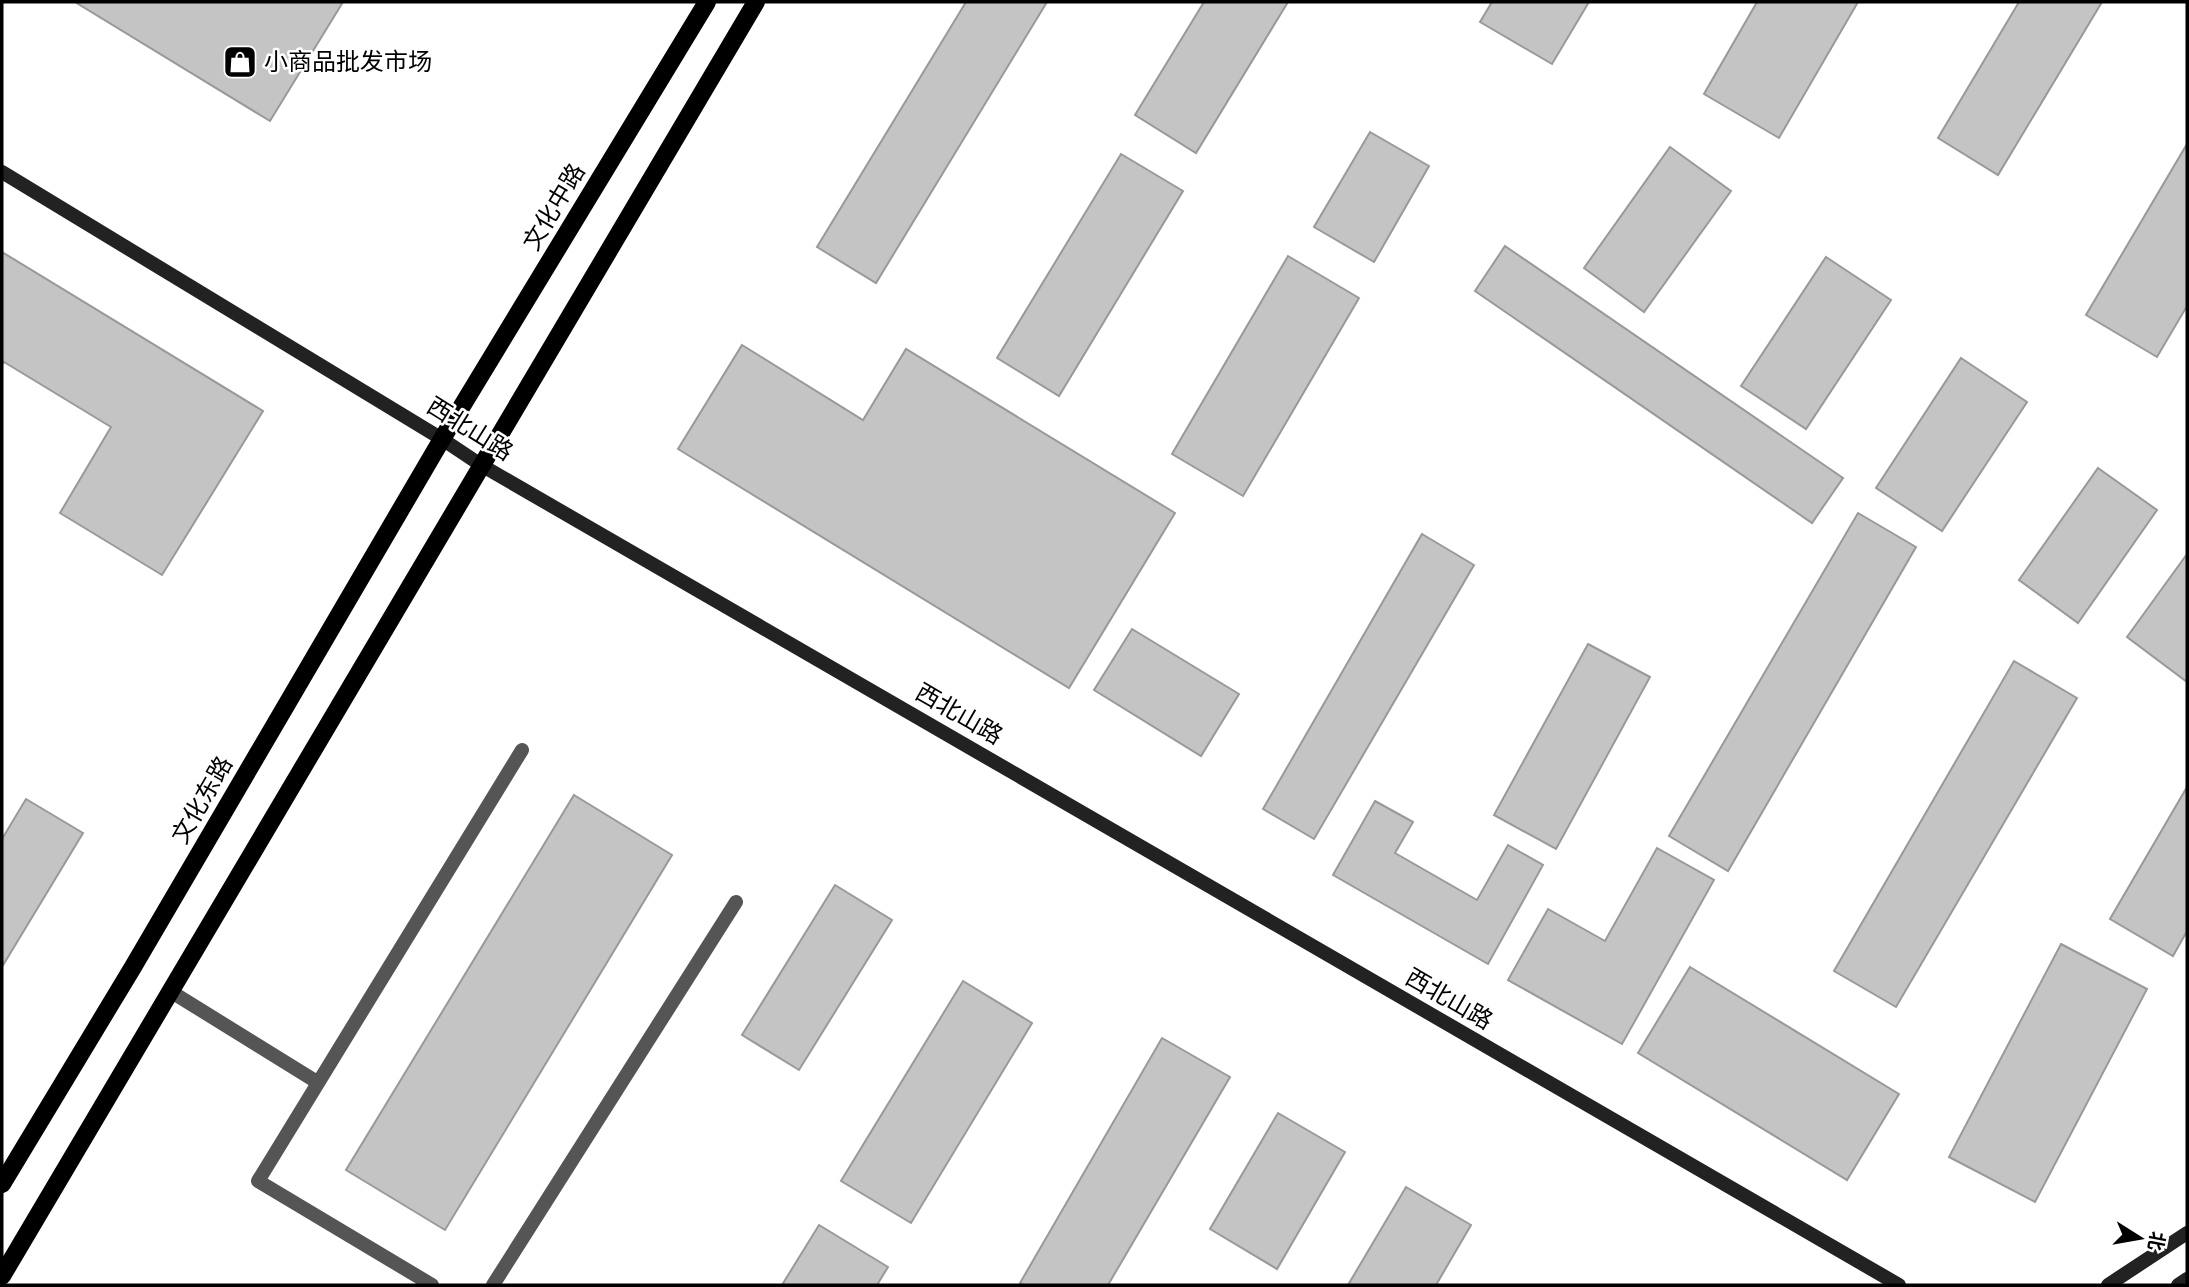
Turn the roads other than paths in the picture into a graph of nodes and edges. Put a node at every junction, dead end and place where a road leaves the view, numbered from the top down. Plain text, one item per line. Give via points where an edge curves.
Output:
1 (707, 2) edge
2 (756, 2) edge
3 (2, 172) edge
4 (442, 439) junction
5 (481, 464) junction
6 (522, 750) dead end
7 (736, 901) dead end
8 (170, 990) junction
9 (317, 1082) junction
10 (2, 1184) edge
11 (2187, 1233) edge
12 (2, 1276) edge
13 (2187, 1279) edge
14 (432, 1285) edge
15 (493, 1285) edge
16 (1899, 1285) edge
17 (2108, 1285) edge
18 (2178, 1285) edge

1 - 4 main road, 文化中路
2 - 5 main road
3 - 4 main road, 西北山路
4 - 5 main road, 西北山路
4 - 10 main road, 文化东路
5 - 8 main road
5 - 16 main road, 西北山路
6 - 9 lane
7 - 15 lane
8 - 9 lane
8 - 12 main road
9 - 14 lane via 258,1181
11 - 17 main road
13 - 18 main road

